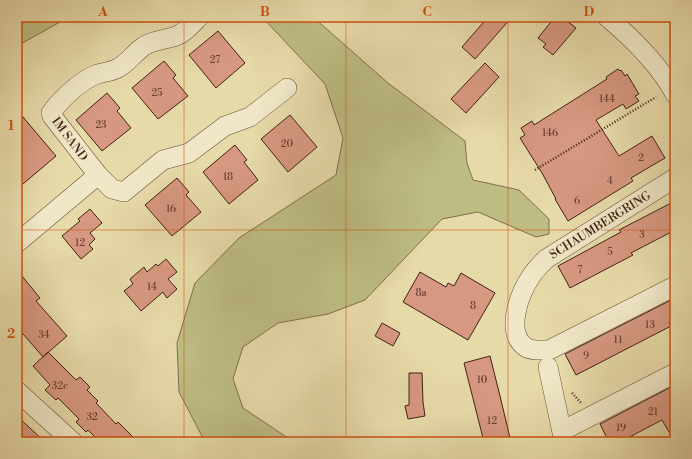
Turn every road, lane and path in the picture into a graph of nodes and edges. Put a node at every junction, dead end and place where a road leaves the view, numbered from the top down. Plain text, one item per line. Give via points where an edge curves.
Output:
1 (199, 17) edge
2 (607, 17) edge
3 (287, 88) dead end
4 (673, 91) edge
5 (536, 170) dead end
6 (98, 175) junction
7 (675, 178) edge
8 (17, 243) edge
9 (675, 286) edge
10 (548, 358) junction
11 (675, 373) edge
12 (17, 391) edge
13 (563, 436) edge
14 (72, 442) edge

1 - 6 street, IM SAND via 177,36 152,42 124,65 87,79 57,104 52,116
2 - 4 street via 648,57
3 - 6 street, IM SAND via 250,117 225,126 189,153 163,160 124,192 112,189
4 - 5 path
6 - 8 street
7 - 10 street, SCHAUMBERGRING via 558,250 532,275 516,310 515,328 520,341
9 - 10 street
10 - 13 street
11 - 13 street
12 - 14 street

